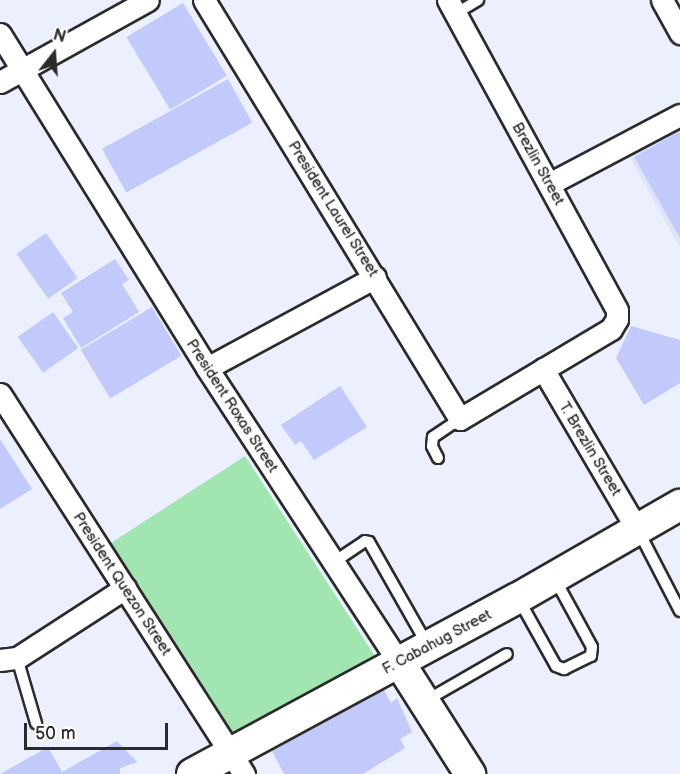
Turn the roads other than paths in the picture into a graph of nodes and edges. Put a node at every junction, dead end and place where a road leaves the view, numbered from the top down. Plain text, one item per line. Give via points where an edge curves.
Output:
1 (148, 0) edge
2 (204, 0) edge
3 (478, 0) edge
4 (662, 0) edge
5 (452, 7) edge
6 (678, 26) edge
7 (0, 34) edge
8 (22, 69) junction
9 (0, 82) edge
10 (680, 115) edge
11 (549, 184) junction
12 (375, 277) junction
13 (207, 368) junction
14 (543, 369) junction
15 (0, 394) edge
16 (460, 419) junction
17 (438, 458) dead end
18 (680, 505) edge
19 (637, 529) junction
20 (334, 562) junction
21 (554, 578) junction
22 (124, 588) junction
23 (518, 598) junction
24 (680, 610) edge
25 (429, 646) junction
26 (507, 654) dead end
27 (9, 659) edge
28 (399, 662) junction
29 (424, 702) junction
30 (36, 723) dead end
31 (238, 764) edge
32 (192, 774) edge
33 (470, 774) edge

1 - 8 street
2 - 12 street, President Laurel Street
3 - 5 lane
4 - 6 street
5 - 11 street, Brezlin Street
7 - 8 street, President Roxas Street
8 - 9 street
8 - 13 street, President Roxas Street
10 - 11 street
11 - 14 street, Brezlin Street via 617,310 617,319 611,329
12 - 13 street
12 - 16 street, President Laurel Street
13 - 20 street, President Roxas Street
14 - 16 street
14 - 19 street, T. Brezlin Street
15 - 22 street, President Quezon Street
16 - 17 lane via 434,437 432,446
18 - 19 main road, F. Cabahug Street
19 - 21 main road, F. Cabahug Street
19 - 24 lane
20 - 25 lane via 369,542
20 - 28 street, President Roxas Street
21 - 23 main road, F. Cabahug Street
21 - 23 lane via 592,647 591,656 564,669 556,666
22 - 27 street
22 - 31 street, President Quezon Street
23 - 25 main road, F. Cabahug Street
25 - 28 main road, F. Cabahug Street
26 - 29 lane
27 - 30 lane
28 - 29 main road, President Roxas Street
28 - 31 main road, F. Cabahug Street
29 - 33 main road, President Roxas Street
31 - 32 main road, F. Cabahug Street

